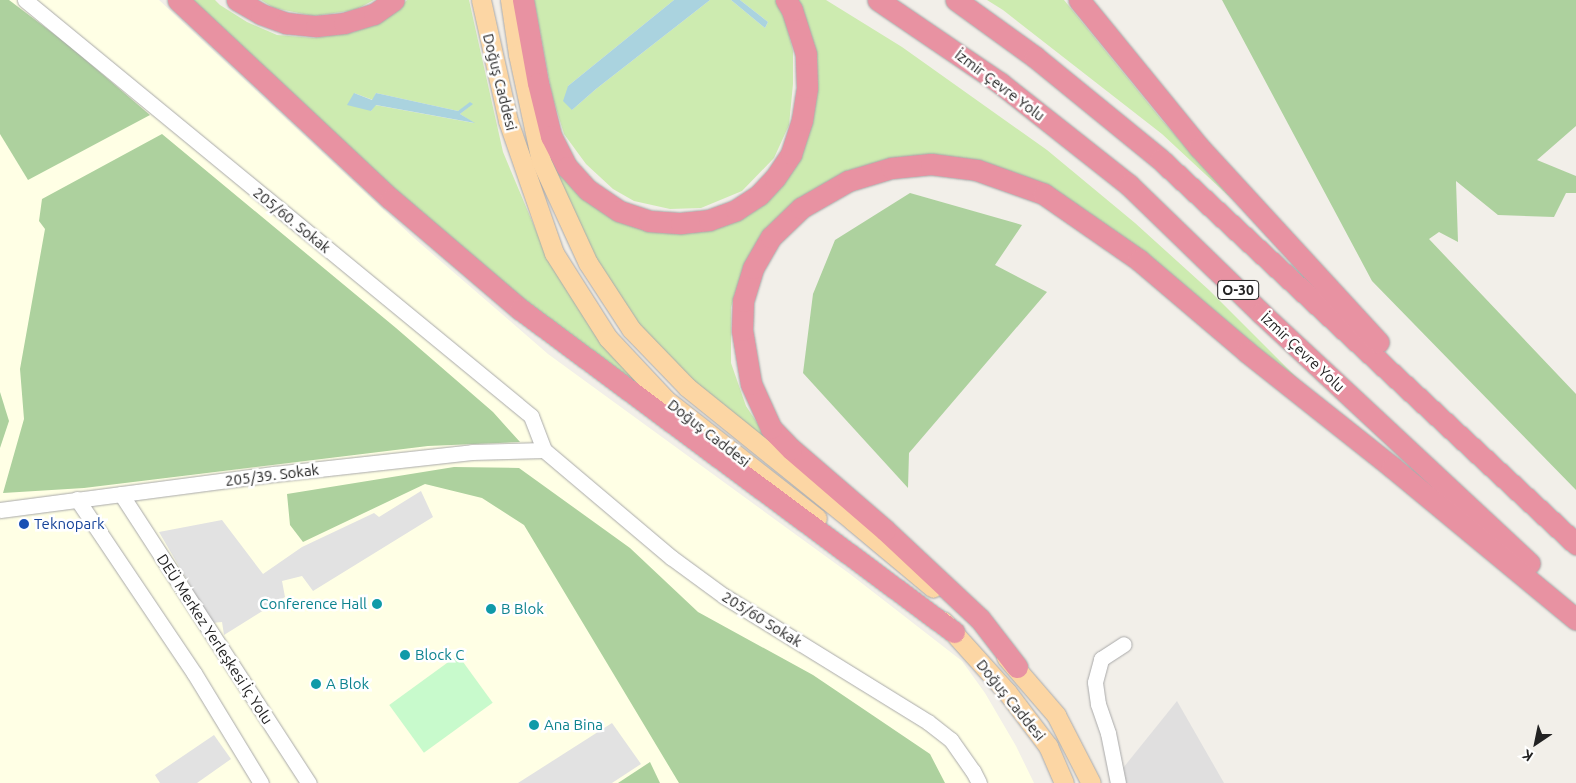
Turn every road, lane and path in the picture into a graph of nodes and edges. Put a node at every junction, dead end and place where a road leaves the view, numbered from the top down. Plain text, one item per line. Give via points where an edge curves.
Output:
1 (25, 0) edge
2 (178, 0) edge
3 (237, 0) edge
4 (394, 0) edge
5 (481, 0) edge
6 (510, 0) edge
7 (523, 0) edge
8 (786, 0) edge
9 (878, 0) edge
10 (956, 0) edge
11 (1079, 0) edge
12 (1470, 444) junction
13 (544, 450) junction
14 (121, 494) junction
15 (77, 500) junction
16 (0, 510) edge
17 (1576, 544) edge
18 (1576, 607) edge
19 (1576, 619) edge
20 (954, 632) junction
21 (1124, 644) dead end
22 (1017, 667) junction
23 (262, 783) edge
24 (309, 783) edge
25 (979, 783) edge
26 (1064, 783) edge
27 (1091, 783) edge
28 (1118, 783) edge

1 - 13 street, 205/60. Sokak via 531,416
2 - 20 highway via 391,199 520,309
3 - 4 highway via 286,23 316,26 344,23 374,14
5 - 20 main road, Doğuş Caddesi via 508,121 554,254 608,338 665,399 901,583
6 - 22 main road, Doğuş Caddesi via 541,161 588,263 632,328 687,387 924,580
7 - 8 highway via 551,136 566,167 588,190 619,211 649,221 681,223 709,220 736,210 759,195 791,154 802,120 807,87 806,54
9 - 18 highway, İzmir Çevre Yolu / O-30 via 1000,83 1129,185
10 - 12 highway, O-30 via 1035,56 1160,159
11 - 12 highway via 1199,147
12 - 17 highway, O-30
13 - 14 street, 205/39. Sokak via 472,452
13 - 25 street, 205/60 Sokak via 672,558 724,596 928,722 950,740
14 - 15 street, 205/39. Sokak
14 - 24 street, DEÜ Merkez Yerleşkesi İç Yolu
15 - 16 street, 205/39. Sokak
15 - 23 street via 194,673
19 - 22 highway via 1139,260 1044,194 977,170 931,164 890,168 848,182 800,208 771,237 753,268 743,301 742,330 751,384 771,428 980,619
20 - 26 main road, Doğuş Caddesi via 1007,692 1048,746
21 - 28 street via 1101,659 1095,682
22 - 27 main road, Doğuş Caddesi via 1056,715

